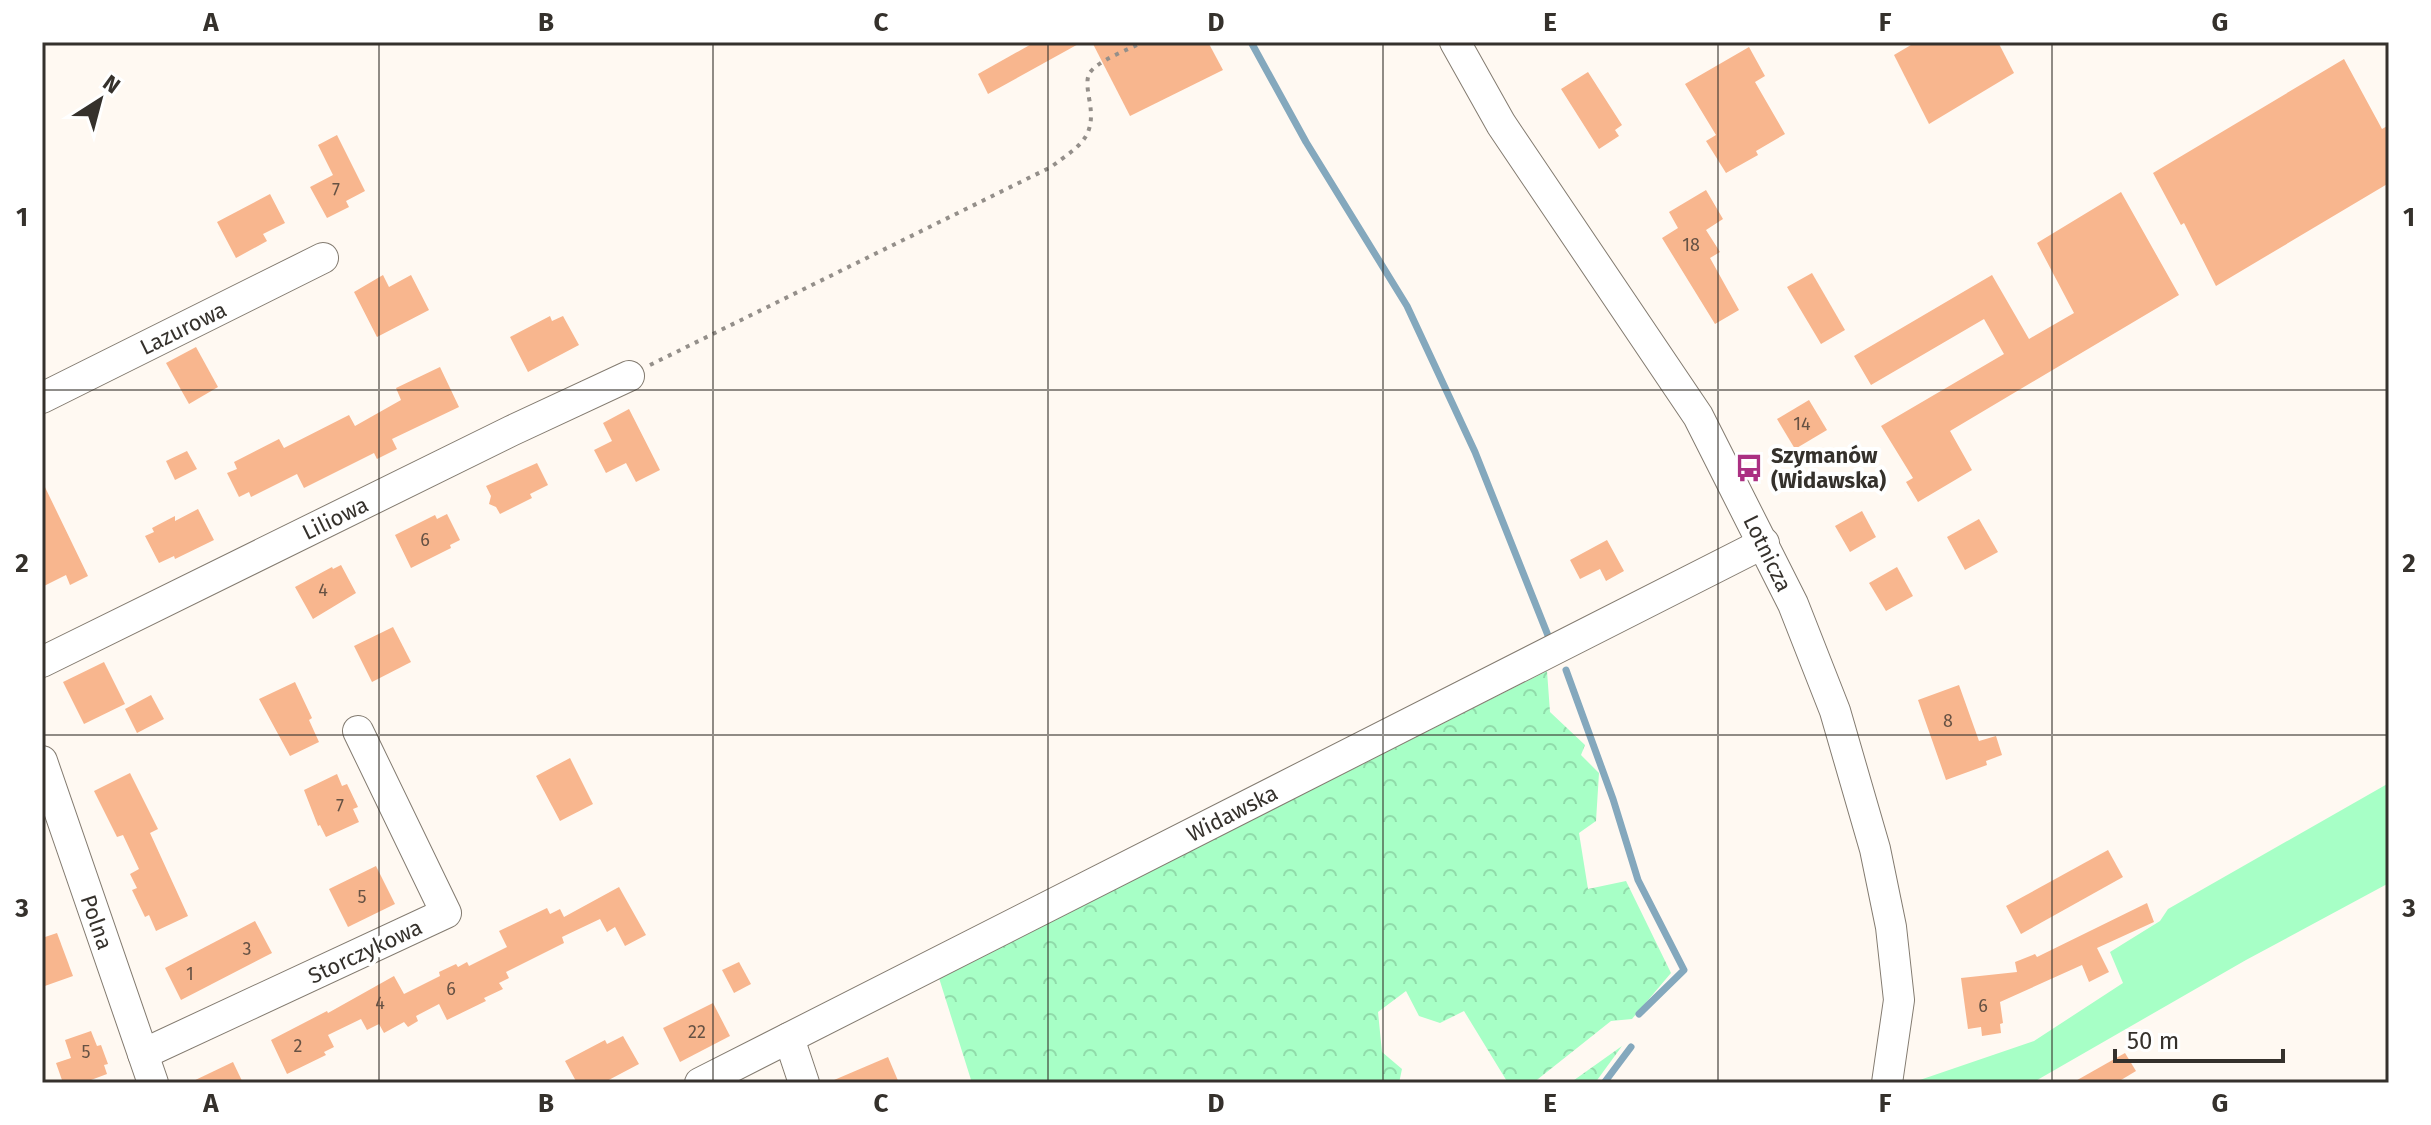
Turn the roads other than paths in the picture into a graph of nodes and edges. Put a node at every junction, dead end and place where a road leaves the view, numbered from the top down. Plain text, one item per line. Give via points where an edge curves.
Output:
1 (1455, 42) edge
2 (323, 258) dead end
3 (629, 376) road end
4 (42, 398) edge
5 (1764, 543) junction
6 (42, 662) edge
7 (358, 731) dead end
8 (42, 761) edge
9 (789, 1038) junction
10 (143, 1054) junction
11 (153, 1083) edge
12 (700, 1083) edge
13 (804, 1083) edge
14 (1887, 1083) edge

1 - 5 street, Lotnicza via 1501,124 1698,416
2 - 4 street, Lazurowa
3 - 6 street, Liliowa
5 - 9 street, Widawska
5 - 14 street, Lotnicza via 1835,711 1875,849 1899,1000
7 - 10 street, Storczykowa via 446,913
8 - 10 street, Polna
9 - 12 street, Widawska
9 - 13 street
10 - 11 street, Polna

